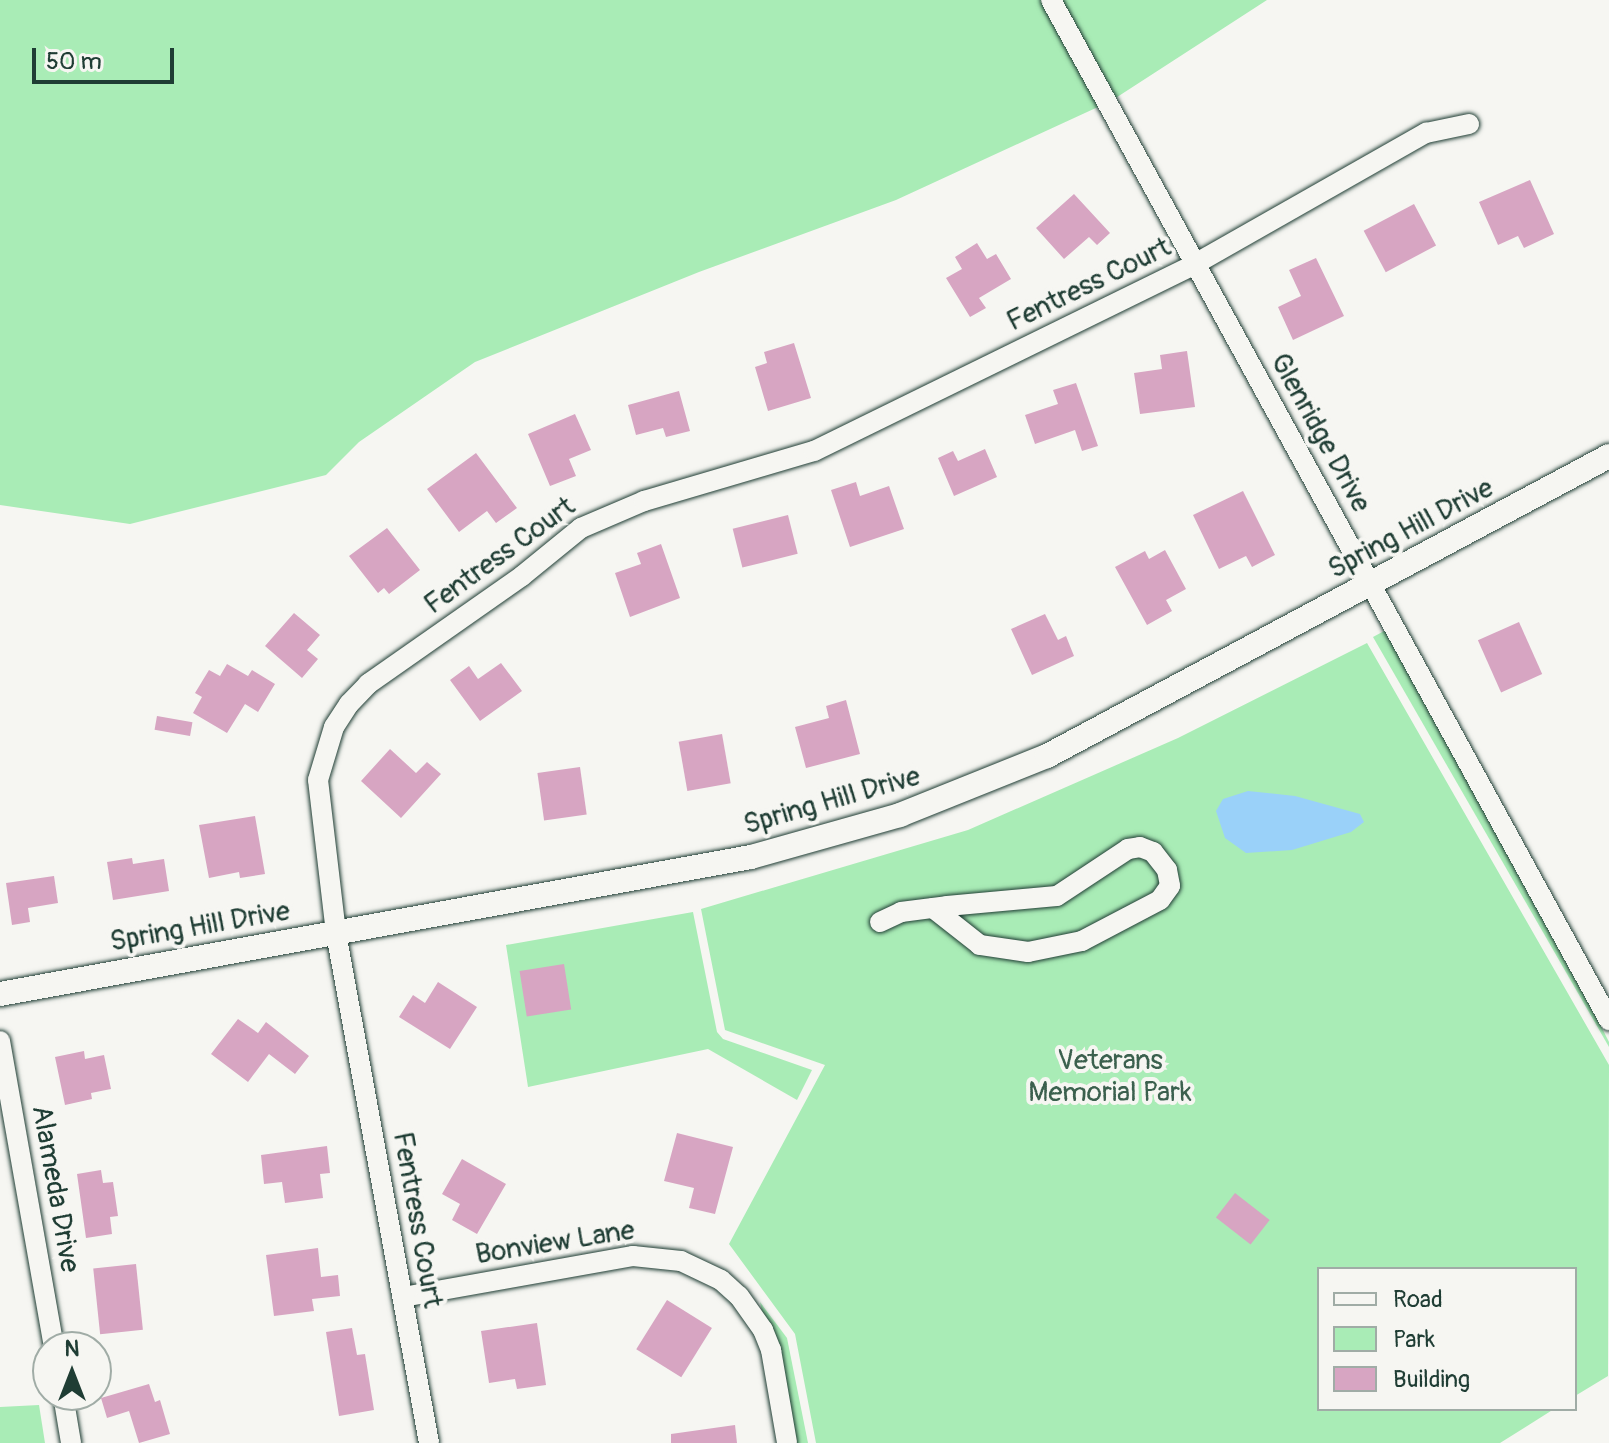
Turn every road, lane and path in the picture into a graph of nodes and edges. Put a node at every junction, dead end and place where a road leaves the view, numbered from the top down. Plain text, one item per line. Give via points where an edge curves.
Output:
1 (1051, 0) edge
2 (1469, 124) dead end
3 (1195, 264) junction
4 (1609, 456) edge
5 (1371, 586) junction
6 (933, 908) junction
7 (880, 922) dead end
8 (336, 933) junction
9 (0, 994) edge
10 (1609, 1020) edge
11 (0, 1041) edge
12 (403, 1297) junction
13 (51, 1331) edge
14 (66, 1411) edge
15 (71, 1443) edge
16 (429, 1443) edge
17 (787, 1443) edge

1 - 3 street, Glenridge Drive
2 - 3 street, Fentress Court via 1426,133
3 - 5 street, Glenridge Drive
3 - 8 street, Fentress Court via 814,451 611,513 550,550 522,576 368,684 334,727 318,780
4 - 5 main road, Spring Hill Drive
5 - 8 main road, Spring Hill Drive via 1047,756 900,815 751,857
5 - 10 street, Glenridge Drive
6 - 6 street via 1057,896 1128,849 1140,847 1153,852 1167,870 1170,886 1160,900 1082,941 1028,952 980,945
6 - 7 street via 901,912
8 - 9 main road, Spring Hill Drive
8 - 12 street, Fentress Court
11 - 13 street, Alameda Drive
12 - 16 street, Fentress Court
12 - 17 street, Bonview Lane via 633,1256 681,1261 721,1280 758,1321 771,1350
14 - 15 street

